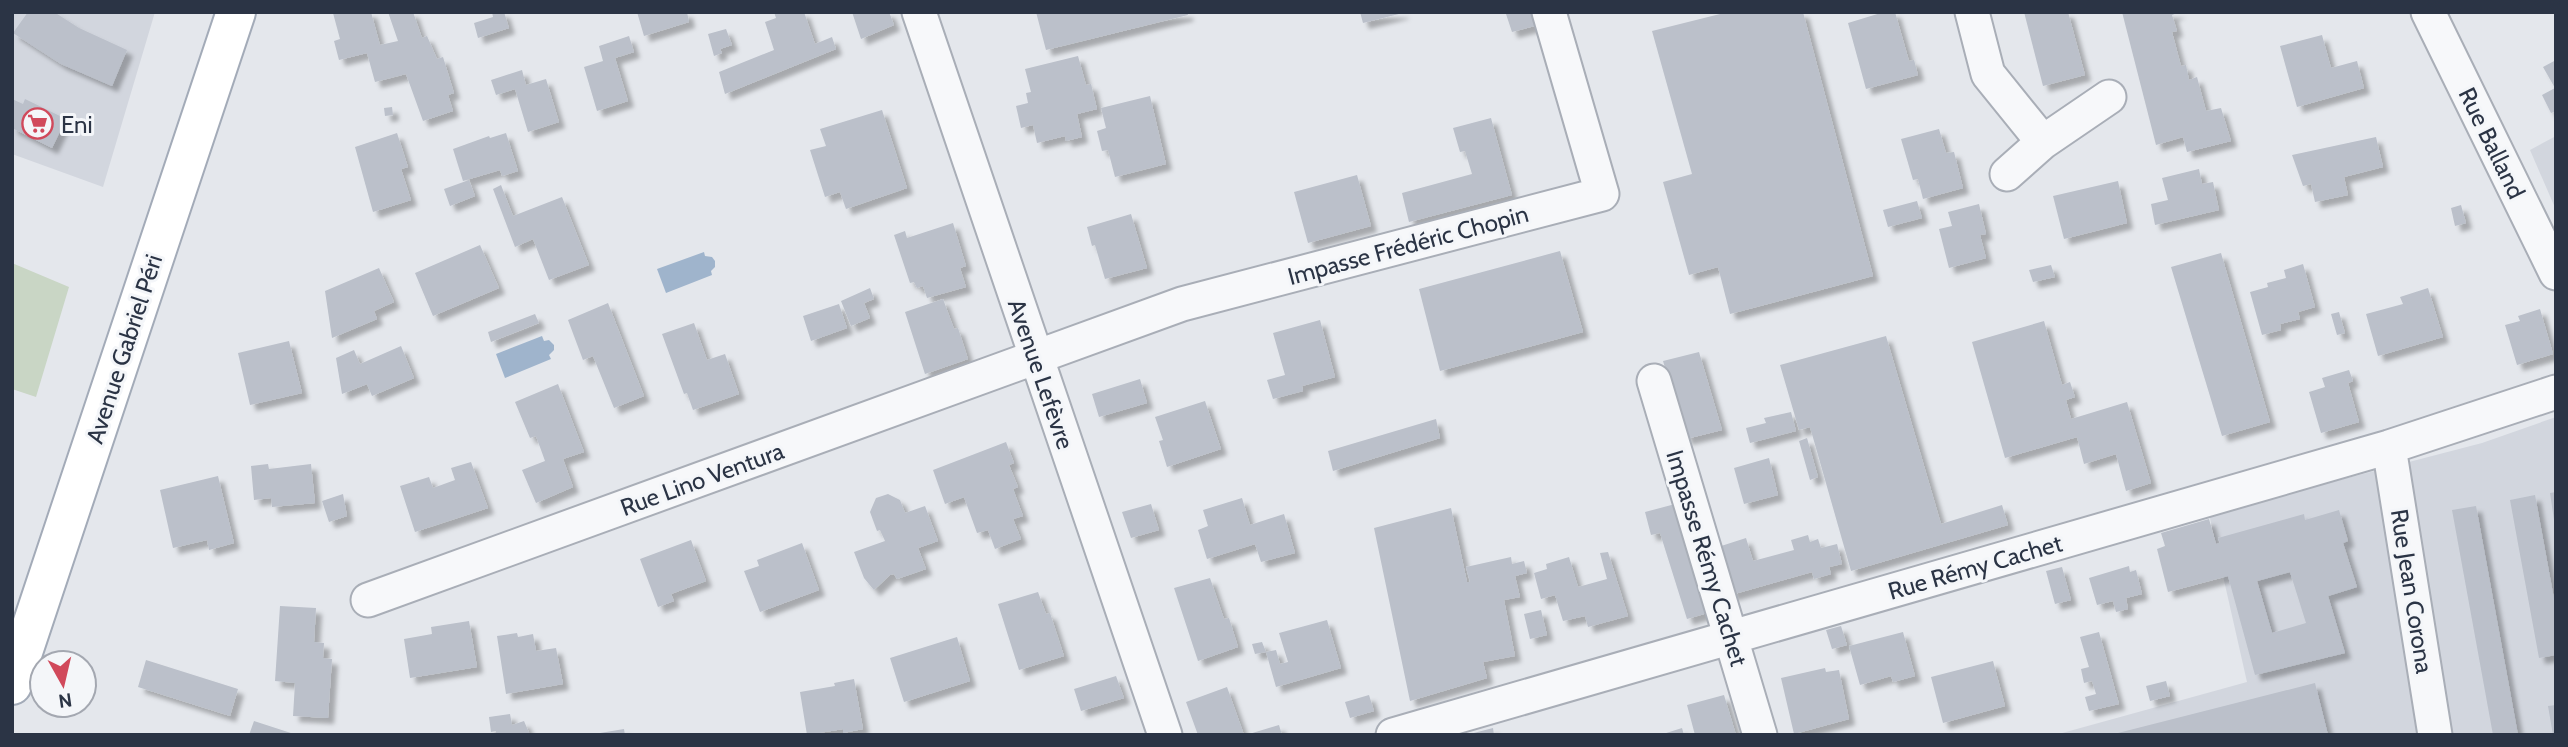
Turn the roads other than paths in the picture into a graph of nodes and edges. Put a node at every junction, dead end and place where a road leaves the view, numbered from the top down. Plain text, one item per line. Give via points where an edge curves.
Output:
1 (236, 12) edge
2 (919, 12) edge
3 (1549, 12) edge
4 (1972, 12) edge
5 (2428, 12) edge
6 (2109, 97) dead end
7 (2043, 142) junction
8 (2007, 174) dead end
9 (2556, 273) edge
10 (1036, 359) junction
11 (1654, 381) dead end
12 (2556, 391) edge
13 (2389, 447) junction
14 (368, 600) dead end
15 (1731, 637) junction
16 (12, 685) edge
17 (1165, 735) edge
18 (1393, 735) edge
19 (1760, 735) edge
20 (2435, 735) edge

1 - 16 main road, Avenue Gabriel Péri
2 - 10 street, Avenue Lefèvre
3 - 10 street, Impasse Frédéric Chopin via 1602,194 1182,304
4 - 7 street via 1988,74
5 - 9 street, Rue Balland
6 - 7 street
7 - 8 street
10 - 14 street, Rue Lino Ventura
10 - 17 street, Avenue Lefèvre
11 - 15 street, Impasse Rémy Cachet
12 - 13 street, Rue Rémy Cachet
13 - 15 street, Rue Rémy Cachet
13 - 20 street, Rue Jean Corona
15 - 18 street, Rue Rémy Cachet
15 - 19 street, Impasse Rémy Cachet

